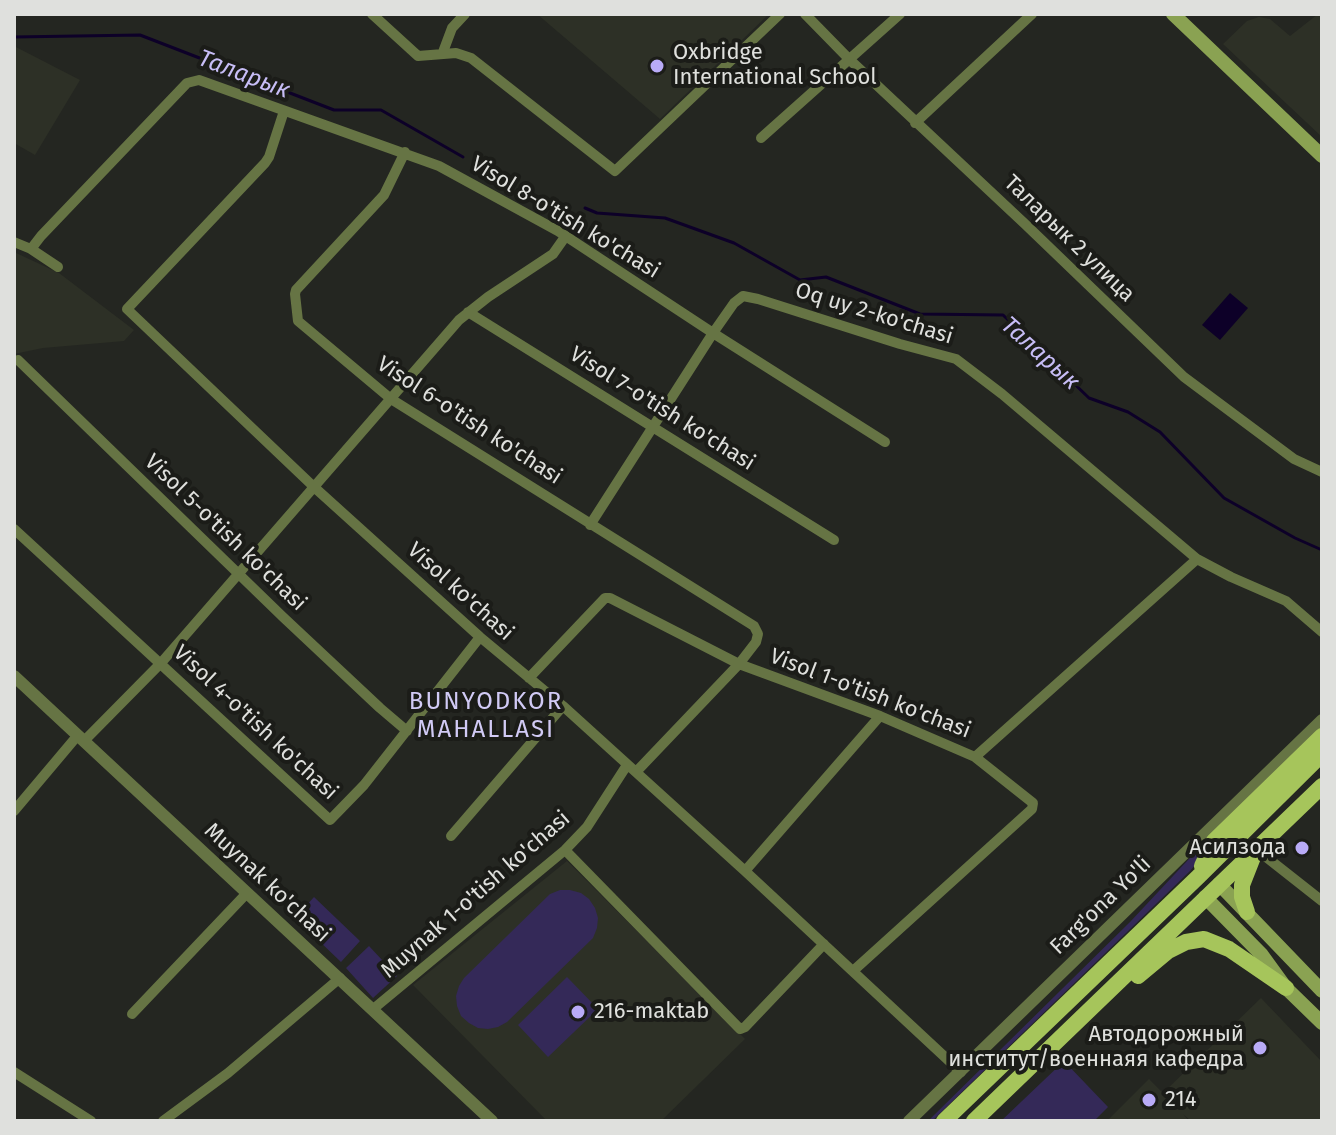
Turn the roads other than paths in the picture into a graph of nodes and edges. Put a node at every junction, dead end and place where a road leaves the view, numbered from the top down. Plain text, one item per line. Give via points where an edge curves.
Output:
1 (372, 14) edge
2 (465, 14) edge
3 (780, 14) edge
4 (805, 14) edge
5 (900, 14) edge
6 (1032, 14) edge
7 (1173, 14) edge
8 (443, 52) junction
9 (850, 60) junction
10 (284, 111) junction
11 (915, 123) junction
12 (761, 138) dead end
13 (405, 152) junction
14 (1322, 156) edge
15 (565, 237) junction
16 (14, 242) edge
17 (31, 249) junction
18 (58, 267) dead end
19 (468, 312) junction
20 (713, 333) junction
21 (18, 360) dead end
22 (391, 399) junction
23 (653, 428) junction
24 (885, 442) dead end
25 (1322, 472) edge
26 (314, 487) junction
27 (590, 525) junction
28 (14, 529) edge
29 (834, 540) dead end
30 (1197, 559) junction
31 (240, 575) junction
32 (1322, 632) edge
33 (758, 634) joint
34 (480, 637) junction
35 (161, 663) junction
36 (739, 664) junction
37 (14, 676) edge
38 (529, 678) junction
39 (563, 706) junction
40 (880, 716) junction
41 (1322, 720) edge
42 (407, 731) junction
43 (1322, 736) edge
44 (81, 738) junction
45 (1322, 754) edge
46 (975, 757) junction
47 (632, 768) junction
48 (1322, 786) edge
49 (14, 811) edge
50 (451, 836) dead end
51 (1256, 849) junction
52 (565, 850) junction
53 (745, 871) junction
54 (1198, 877) junction
55 (1219, 884) junction
56 (247, 893) junction
57 (1205, 897) junction
58 (1322, 901) edge
59 (1247, 912) junction
60 (824, 944) junction
61 (853, 971) junction
62 (340, 978) junction
63 (1286, 988) junction
64 (1322, 991) edge
65 (1093, 1005) junction
66 (372, 1010) junction
67 (132, 1014) dead end
68 (1322, 1023) edge
69 (14, 1072) edge
70 (961, 1072) junction
71 (91, 1121) edge
72 (163, 1121) edge
73 (492, 1121) edge
74 (909, 1121) edge
75 (944, 1121) edge
76 (974, 1121) edge

1 - 8 street via 418,56
2 - 8 street via 452,28
3 - 8 street via 615,171 471,58
4 - 9 street, Таларык 2 улица
5 - 9 street
6 - 11 street
7 - 14 main road
9 - 11 street, Таларык 2 улица
9 - 12 street
10 - 13 street, Visol 8-o'tish ko'chasi
10 - 17 street, Visol 8-o'tish ko'chasi via 199,80 187,83
10 - 26 street, Visol ko'chasi via 265,163 127,309
11 - 25 street, Таларык 2 улица via 1184,377 1294,459
13 - 15 street, Visol 8-o'tish ko'chasi
13 - 22 street, Visol 6-o'tish ko'chasi via 384,195 295,294 298,321
15 - 19 street via 553,254
15 - 20 street, Visol 8-o'tish ko'chasi
16 - 17 street
17 - 18 street
19 - 22 street
19 - 23 street, Visol 7-o'tish ko'chasi
20 - 23 street, Oq uy 2-ko'chasi
20 - 24 street, Visol 8-o'tish ko'chasi
20 - 30 street, Oq uy 2-ko'chasi via 743,296 956,359
21 - 31 street, Visol 5-o'tish ko'chasi
22 - 26 street
22 - 27 street, Visol 6-o'tish ko'chasi
23 - 27 street, Oq uy 2-ko'chasi
23 - 29 street, Visol 7-o'tish ko'chasi
26 - 31 street
26 - 34 street, Visol ko'chasi
27 - 33 street, Visol 6-o'tish ko'chasi via 754,626
28 - 35 street, Visol 4-o'tish ko'chasi
30 - 32 street, Oq uy 2-ko'chasi via 1286,601
30 - 46 street
31 - 35 street
31 - 42 street, Visol 5-o'tish ko'chasi
33 - 36 street, Muynak 1-o'tish ko'chasi
34 - 38 street, Visol ko'chasi
34 - 42 street, Visol 4-o'tish ko'chasi
35 - 42 street, Visol 4-o'tish ko'chasi via 330,820
35 - 44 street
36 - 38 street, Visol 1-o'tish ko'chasi via 607,598
36 - 40 street, Visol 1-o'tish ko'chasi
36 - 47 street, Muynak 1-o'tish ko'chasi
37 - 44 street, Muynak ko'chasi
38 - 39 street, Visol ko'chasi
39 - 47 street, Visol ko'chasi
39 - 50 street
40 - 46 street, Visol 1-o'tish ko'chasi
40 - 53 street
41 - 70 street, Farg'ona Yo'li
43 - 54 main road via 1214,841
44 - 49 street
44 - 56 street, Muynak ko'chasi
45 - 54 main road, Farg'ona Yo'li
46 - 61 street, Visol 1-o'tish ko'chasi via 1033,803 1032,809
47 - 52 street, Muynak 1-o'tish ko'chasi
47 - 53 street, Visol ko'chasi
48 - 51 main road
51 - 55 main road
51 - 58 street
51 - 59 main road via 1242,885
52 - 60 street via 740,1029
52 - 66 street, Muynak 1-o'tish ko'chasi
53 - 60 street, Visol ko'chasi
54 - 55 main road
54 - 57 main road
54 - 75 main road, Farg'ona Yo'li
55 - 57 main road
55 - 59 main road
56 - 62 street, Muynak ko'chasi
56 - 67 street
57 - 63 main road via 1262,955
57 - 65 main road
59 - 64 main road
60 - 61 street, Visol ko'chasi
61 - 70 street, Visol ko'chasi
62 - 66 street, Muynak ko'chasi
62 - 72 street
63 - 65 main road via 1221,933 1195,928
63 - 68 main road
65 - 76 main road
66 - 73 street, Muynak ko'chasi
69 - 71 street
70 - 74 street, Farg'ona Yo'li

